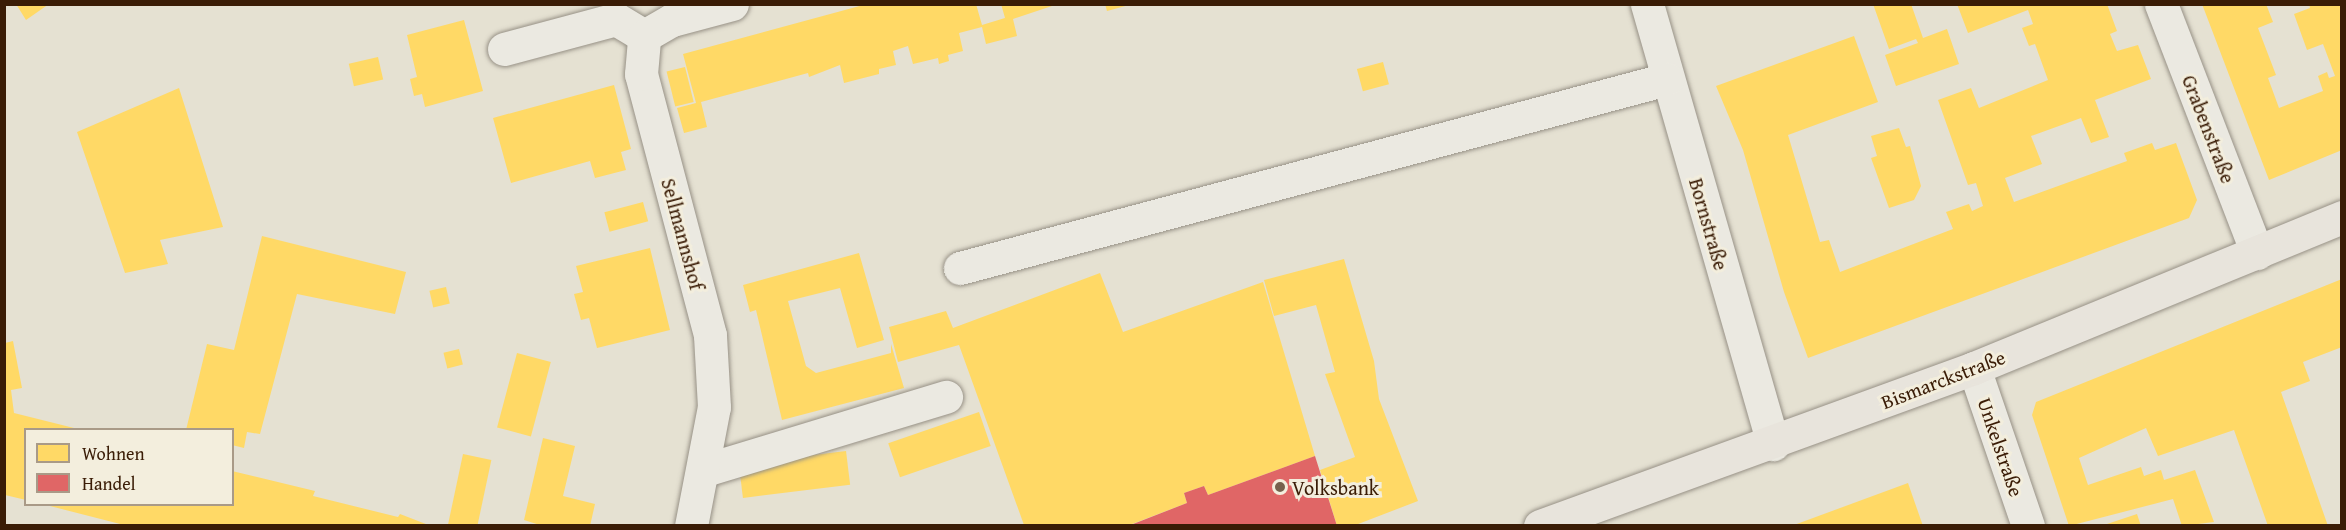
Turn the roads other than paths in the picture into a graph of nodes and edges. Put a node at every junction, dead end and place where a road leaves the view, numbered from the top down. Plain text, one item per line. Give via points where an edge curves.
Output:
1 (732, 4) edge
2 (1647, 4) edge
3 (2161, 4) edge
4 (644, 36) junction
5 (504, 49) dead end
6 (1667, 79) junction
7 (2342, 218) edge
8 (2257, 253) junction
9 (960, 268) dead end
10 (1974, 368) junction
11 (946, 397) dead end
12 (1773, 444) junction
13 (705, 470) junction
14 (691, 525) edge
15 (1540, 525) edge
16 (2028, 525) edge

1 - 4 street via 672,20
2 - 6 street, Bornstraße
3 - 8 street, Grabenstraße
4 - 5 street via 616,20
4 - 13 street, Sellmannshof via 641,74 710,335 714,407
6 - 9 street
6 - 12 street, Bornstraße
7 - 8 main road, Bismarckstraße
8 - 10 main road, Bismarckstraße
10 - 12 main road, Bismarckstraße
10 - 16 street, Unkelstraße
11 - 13 street
12 - 15 main road, Bismarckstraße
13 - 14 street, Sellmannshof

